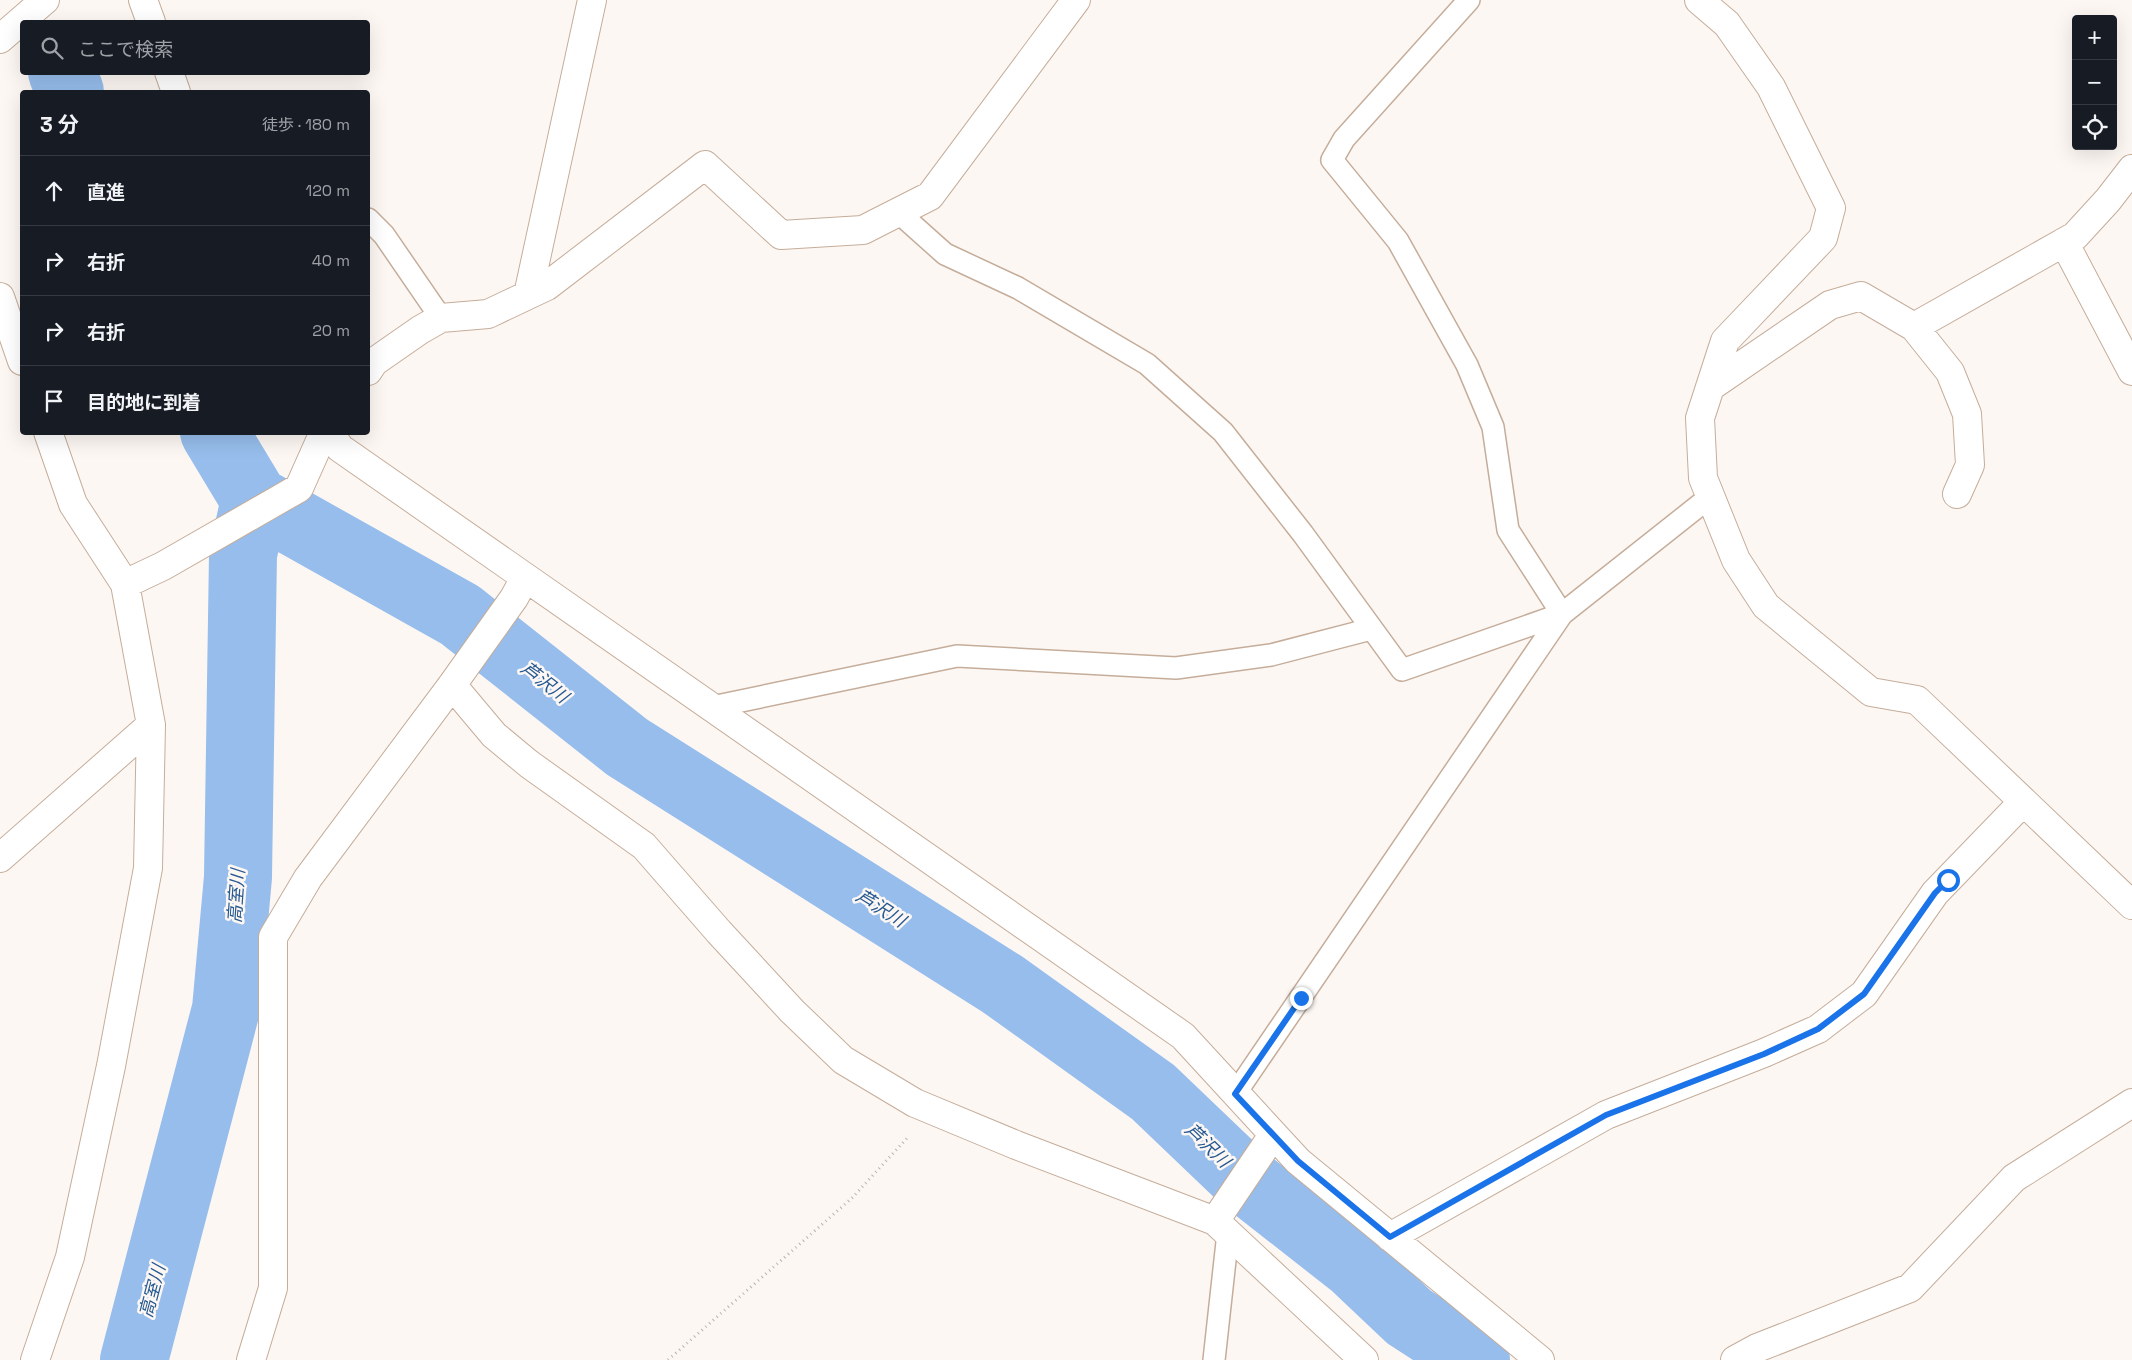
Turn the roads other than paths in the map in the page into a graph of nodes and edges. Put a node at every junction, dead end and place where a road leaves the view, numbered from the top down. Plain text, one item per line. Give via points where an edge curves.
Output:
1 (44, 0) edge
2 (143, 0) edge
3 (592, 0) edge
4 (1076, 0) edge
5 (1469, 0) edge
6 (1715, 4) edge
7 (21, 20) edge
8 (150, 20) edge
9 (20, 21) edge
10 (0, 39) edge
11 (170, 75) edge
12 (175, 90) edge
13 (2132, 169) edge
14 (898, 212) junction
15 (370, 221) edge
16 (2064, 242) junction
17 (528, 295) junction
18 (0, 297) edge
19 (441, 318) junction
20 (1914, 327) junction
21 (20, 355) edge
22 (370, 368) edge
23 (2132, 371) edge
24 (1710, 387) junction
25 (49, 435) edge
26 (323, 435) edge
27 (331, 435) edge
28 (1957, 494) dead end
29 (1711, 496) junction
30 (125, 584) junction
31 (520, 588) junction
32 (1562, 614) junction
33 (1371, 629) junction
34 (458, 676) junction
35 (712, 707) junction
36 (151, 725) junction
37 (2023, 802) junction
38 (0, 858) edge
39 (2132, 905) edge
40 (1235, 1094) junction
41 (2132, 1103) edge
42 (1267, 1144) junction
43 (1224, 1219) junction
44 (1390, 1237) junction
45 (35, 1360) edge
46 (251, 1360) edge
47 (1214, 1360) edge
48 (1364, 1360) edge
49 (1540, 1360) edge
50 (1735, 1360) edge

1 - 7 street
2 - 8 street
3 - 17 street
4 - 14 street via 930,196
5 - 32 lane via 1344,139 1332,160 1398,241 1466,365 1493,427 1508,530
6 - 24 street via 1771,87 1831,208 1823,238 1725,341
9 - 10 street
11 - 12 street
13 - 16 street via 2075,236
14 - 17 street via 863,230 781,235 705,165 547,286
14 - 33 lane via 945,254 1018,288 1147,364 1222,432 1303,534
15 - 19 lane via 384,235
16 - 20 street
16 - 23 street
17 - 19 street via 488,314
18 - 21 street
19 - 22 street via 374,362
20 - 24 street via 1861,296 1846,300 1830,305
20 - 28 street via 1950,372 1967,414 1970,465
24 - 29 street via 1700,418 1703,478
25 - 30 street via 73,504
26 - 30 street via 299,488 163,566
27 - 31 street via 340,448
29 - 32 lane
29 - 37 street via 1736,560 1766,606 1871,692 1917,700
30 - 36 street
31 - 34 street
31 - 35 street
32 - 33 lane via 1402,670
32 - 40 lane
33 - 35 lane via 1271,655 1176,668 957,656
34 - 43 street via 501,741 644,846 785,1004 843,1060 915,1103 1016,1145
34 - 46 street via 308,878 273,936 273,1288
35 - 40 street via 1183,1036
36 - 38 street
36 - 45 street via 148,868 70,1257
37 - 39 street
37 - 44 street via 1935,893 1864,994 1818,1029 1764,1054 1606,1115
40 - 42 street
41 - 50 street via 2014,1178 1910,1288 1757,1348
42 - 43 street
42 - 44 street via 1298,1161
43 - 47 lane
43 - 48 street
44 - 49 street

